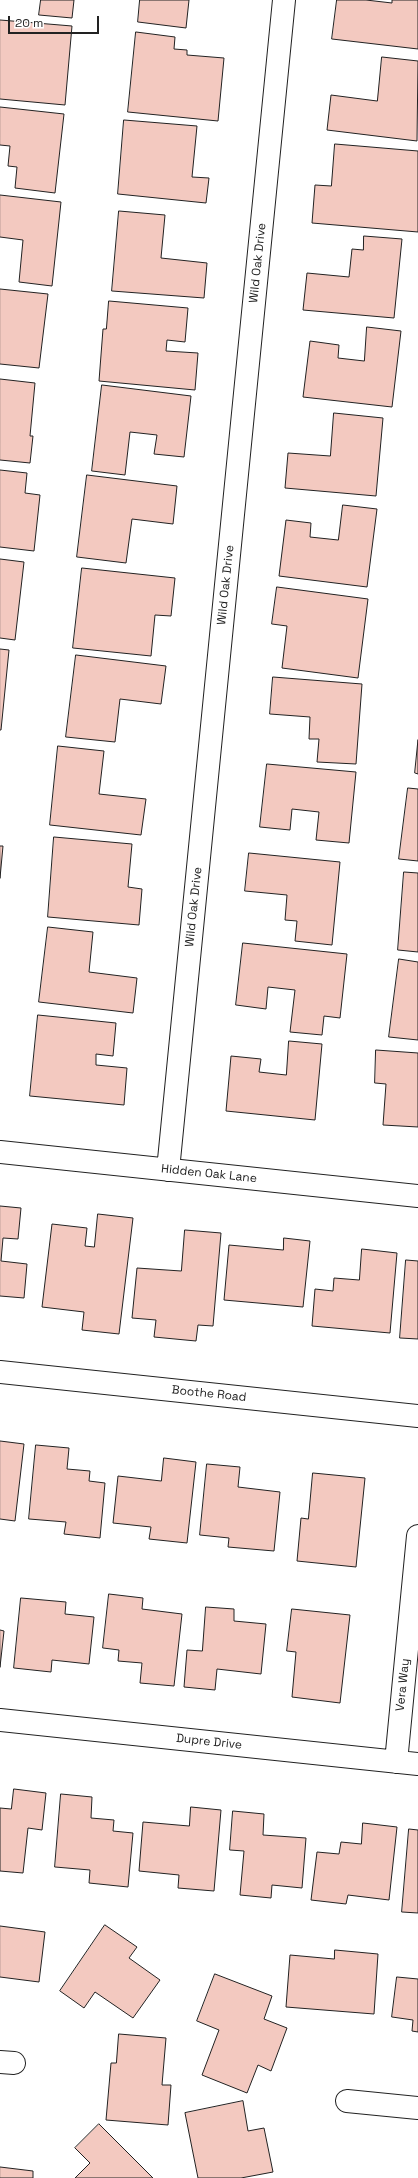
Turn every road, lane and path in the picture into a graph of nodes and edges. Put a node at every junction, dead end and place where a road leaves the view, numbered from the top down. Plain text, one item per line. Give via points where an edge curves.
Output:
1 (284, 0) edge
2 (0, 1152) edge
3 (168, 1170) junction
4 (418, 1196) edge
5 (0, 1372) edge
6 (418, 1416) edge
7 (418, 1536) edge
8 (0, 1720) edge
9 (396, 1762) junction
10 (418, 1764) edge
11 (347, 2101) dead end
12 (418, 2108) edge

1 - 3 street, Wild Oak Drive
2 - 3 street, Hidden Oak Lane
3 - 4 street, Hidden Oak Lane
5 - 6 street, Boothe Road
7 - 9 street, Vera Way
8 - 9 street, Dupre Drive
9 - 10 street, Dupre Drive
11 - 12 street

